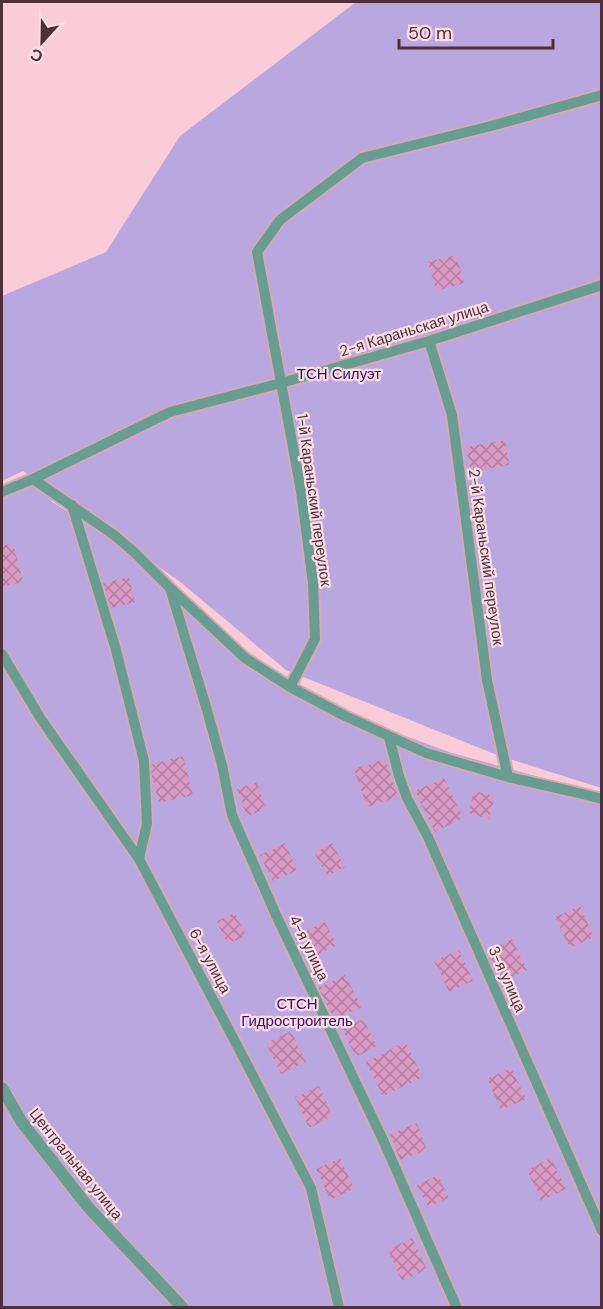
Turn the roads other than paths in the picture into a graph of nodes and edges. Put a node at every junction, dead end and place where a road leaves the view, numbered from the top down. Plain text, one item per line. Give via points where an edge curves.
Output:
1 (602, 95) edge
2 (602, 285) edge
3 (429, 341) junction
4 (281, 383) junction
5 (33, 479) junction
6 (2, 492) edge
7 (71, 505) junction
8 (170, 588) junction
9 (2, 654) edge
10 (290, 687) junction
11 (389, 737) junction
12 (508, 777) junction
13 (602, 800) edge
14 (139, 859) junction
15 (2, 1088) edge
16 (602, 1231) edge
17 (183, 1308) edge
18 (339, 1308) edge
19 (457, 1308) edge

1 - 4 lane, 1-й Караньский переулок via 362,158 280,220 257,252
2 - 3 lane, 2-я Караньская улица
3 - 4 lane, 2-я Караньская улица
3 - 12 lane, 2-й Караньский переулок via 452,416 487,680
4 - 5 lane, 2-я Караньская улица via 170,412
4 - 10 lane, 1-й Караньский переулок via 301,491 315,639
5 - 6 lane, 2-я Караньская улица
5 - 7 lane
7 - 8 lane via 114,535
7 - 14 lane via 116,650 144,760 147,823
8 - 10 lane via 245,657
8 - 19 lane, 4-я улица via 207,710 232,815
9 - 14 lane, 6-я улица via 41,719
10 - 11 lane
11 - 12 lane via 426,753
11 - 16 lane, 3-я улица via 407,798 428,837
12 - 13 lane
14 - 18 lane, 6-я улица via 311,1188
15 - 17 street, Центральная улица via 21,1121 88,1207

